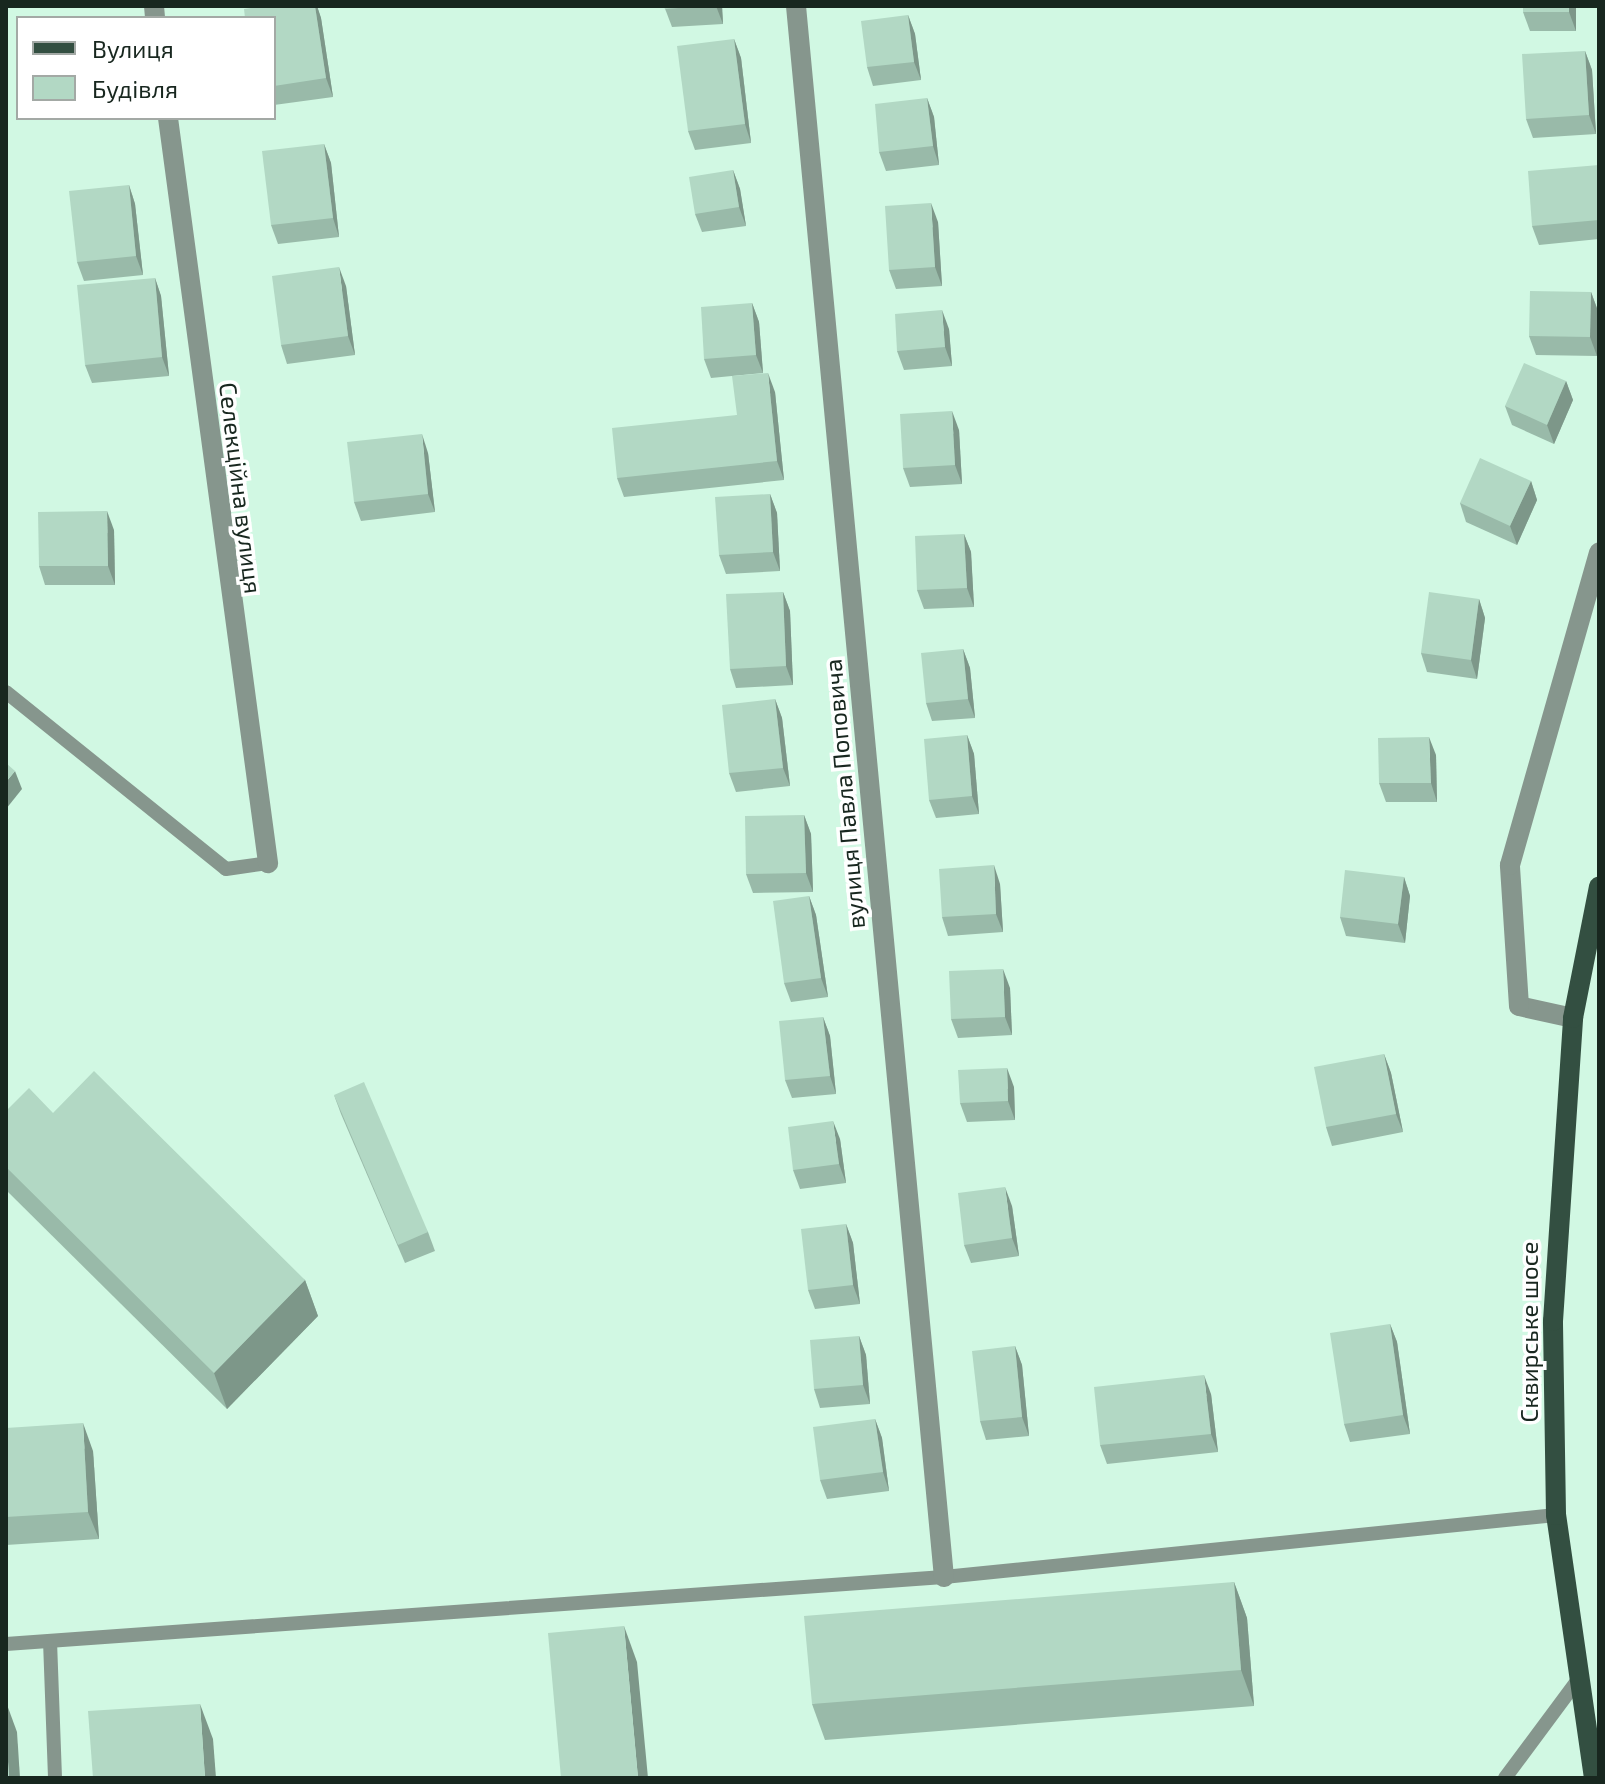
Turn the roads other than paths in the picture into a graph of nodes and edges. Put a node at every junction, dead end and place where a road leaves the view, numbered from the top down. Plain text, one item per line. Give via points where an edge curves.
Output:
1 (796, 6) edge
2 (168, 120) edge
3 (1599, 552) edge
4 (6, 692) edge
5 (268, 863) joint
6 (1599, 887) edge
7 (1573, 1018) junction
8 (1556, 1515) junction
9 (944, 1577) junction
10 (50, 1641) junction
11 (6, 1644) edge
12 (1577, 1681) junction
13 (55, 1778) edge
14 (1505, 1778) edge
15 (1594, 1778) edge

1 - 9 street, вулиця Павла Поповича
2 - 5 street, Селекційна вулиця
3 - 7 street via 1510,865 1519,1006
4 - 5 lane via 226,869
6 - 7 main road, Сквирське шосе
7 - 8 main road, Сквирське шосе via 1556,1199
8 - 9 lane
8 - 12 main road, Сквирське шосе
9 - 10 lane
10 - 11 lane
10 - 13 lane
12 - 14 lane
12 - 15 main road, Сквирське шосе

